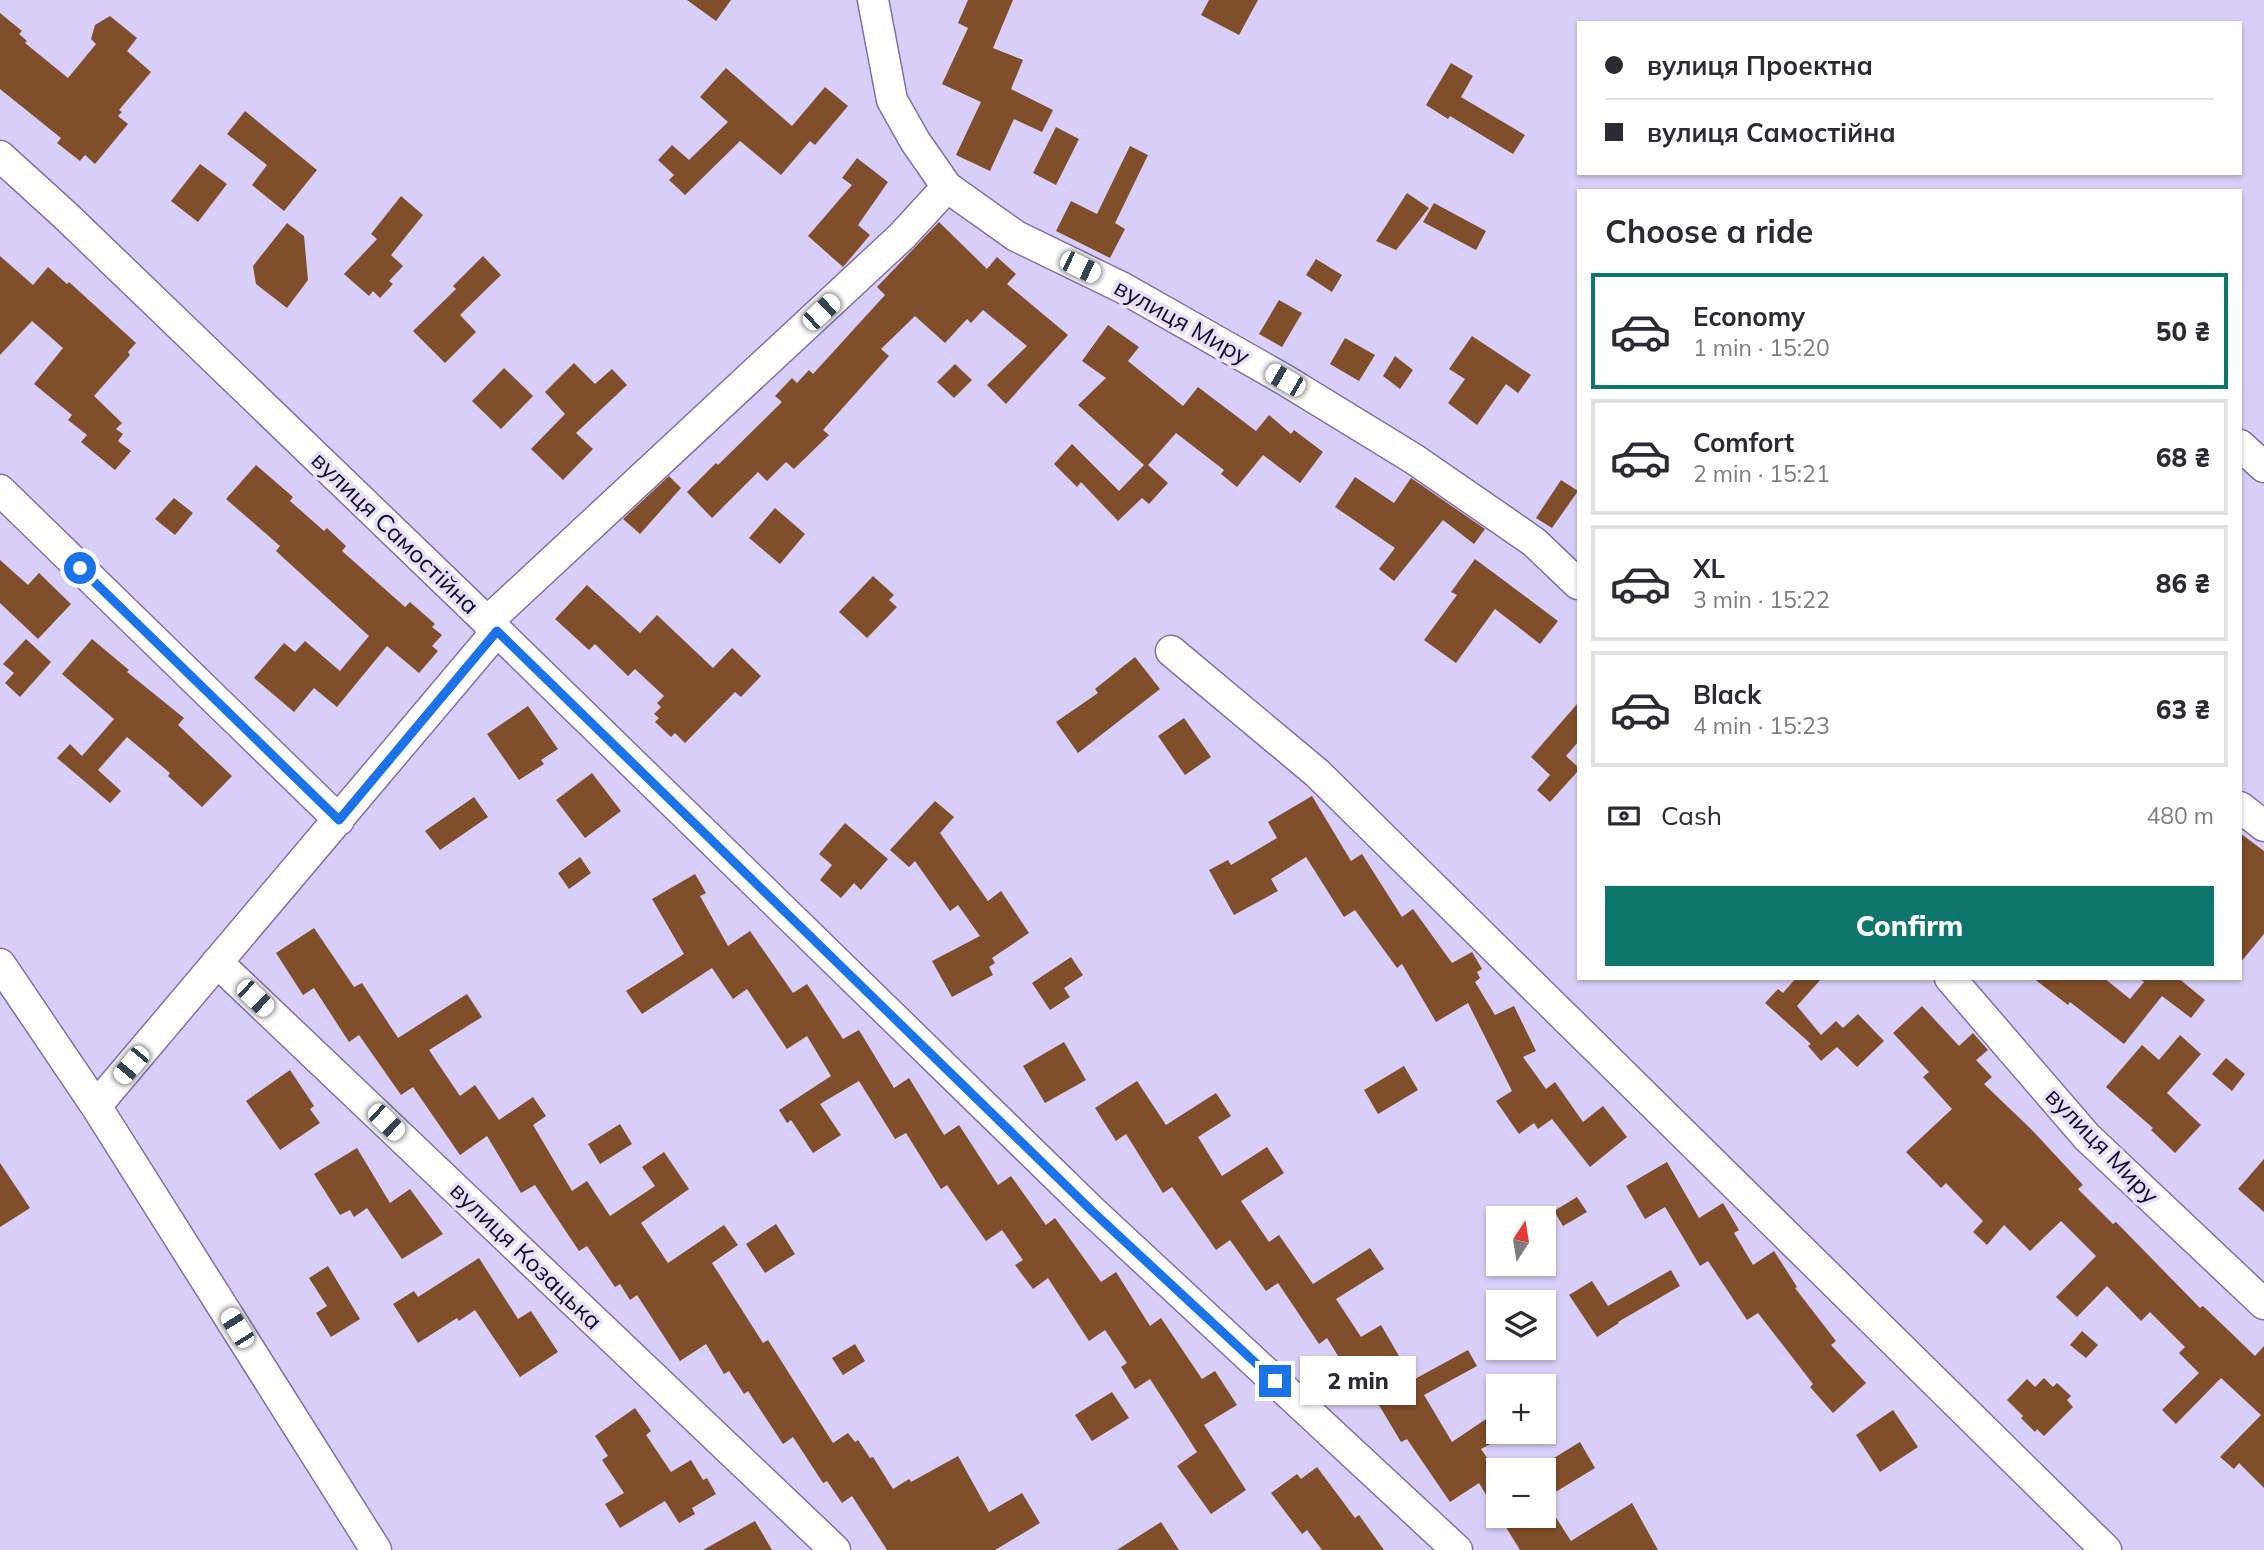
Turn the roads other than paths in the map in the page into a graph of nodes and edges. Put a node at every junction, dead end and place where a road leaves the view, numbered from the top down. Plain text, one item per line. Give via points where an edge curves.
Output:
1 (879, 6) edge
2 (0, 156) edge
3 (947, 187) junction
4 (2242, 447) edge
5 (2264, 467) edge
6 (0, 490) edge
7 (1577, 583) edge
8 (492, 627) junction
9 (1171, 651) dead end
10 (2242, 809) edge
11 (339, 820) junction
12 (2264, 826) edge
13 (217, 962) junction
14 (0, 964) edge
15 (1952, 980) edge
16 (96, 1106) junction
17 (2264, 1304) edge
18 (376, 1550) edge
19 (835, 1550) edge
20 (1457, 1550) edge
21 (2106, 1550) edge

1 - 3 street, вулиця Миру via 892,100
2 - 8 street, вулиця Самостійна
3 - 7 street, вулиця Миру via 1016,236 1123,288 1414,459 1534,542
3 - 8 street via 892,246
4 - 5 street
6 - 11 street
8 - 11 street
8 - 20 street, вулиця Самостійна via 1092,1211
9 - 21 street via 1317,772
10 - 12 street
11 - 13 street
13 - 16 street
13 - 19 street, вулиця Козацька
14 - 16 street
15 - 17 street, вулиця Миру via 2087,1137
16 - 18 street

